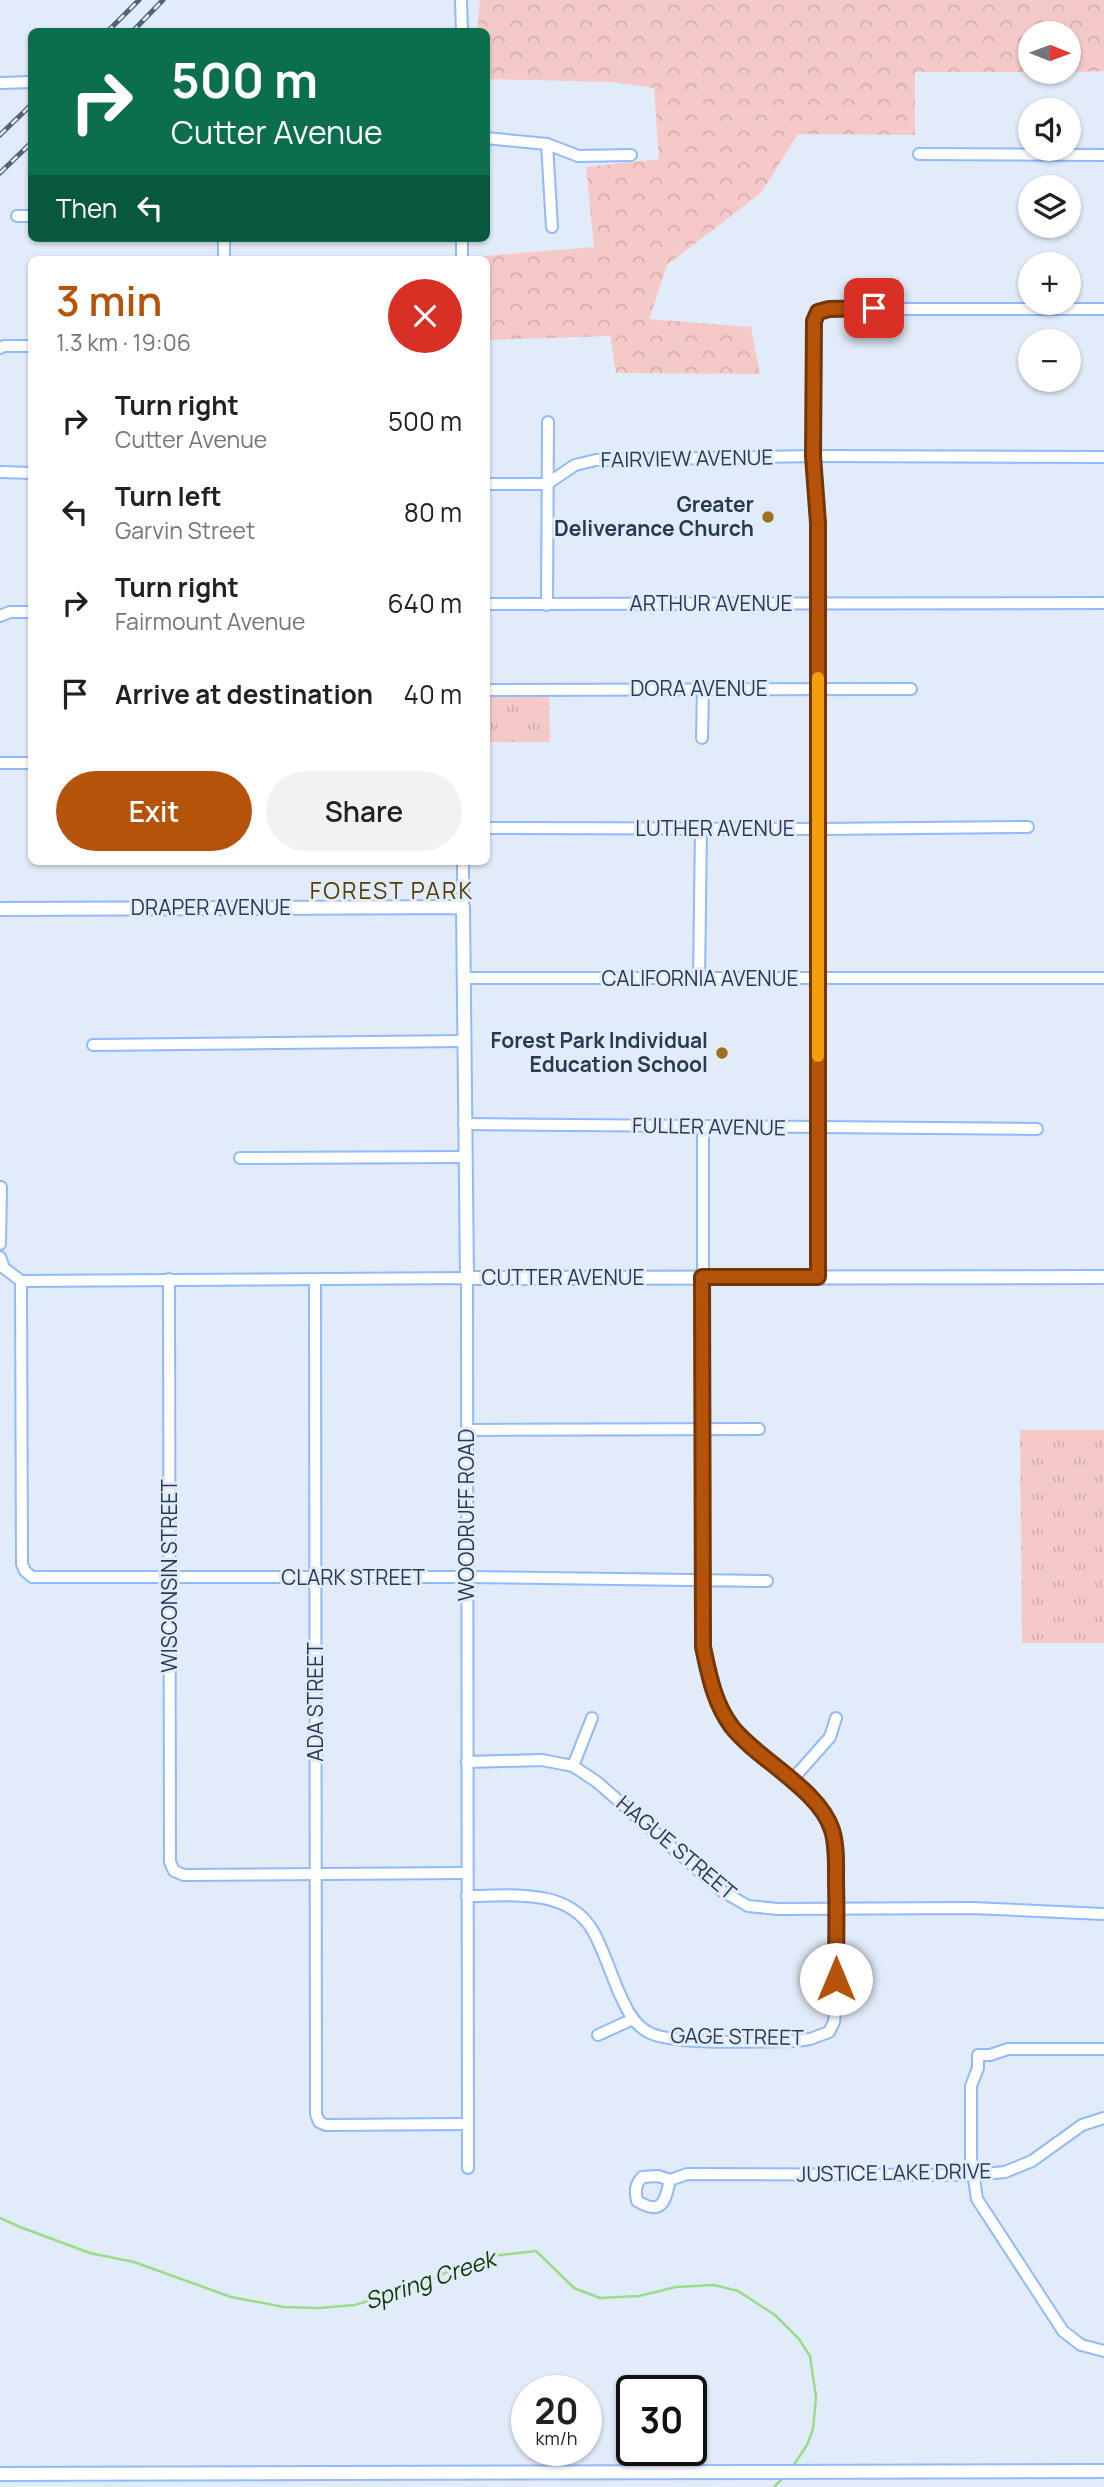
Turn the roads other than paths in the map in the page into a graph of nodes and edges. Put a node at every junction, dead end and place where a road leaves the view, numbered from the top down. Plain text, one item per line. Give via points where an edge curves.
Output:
1 (461, 0) edge
2 (462, 28) edge
3 (0, 83) edge
4 (28, 83) edge
5 (490, 138) edge
6 (547, 144) junction
7 (919, 154) dead end
8 (631, 155) dead end
9 (1104, 155) edge
10 (17, 216) dead end
11 (28, 216) edge
12 (552, 227) dead end
13 (1104, 309) edge
14 (28, 346) edge
15 (0, 348) edge
16 (548, 422) dead end
17 (813, 456) junction
18 (1104, 457) edge
19 (0, 472) edge
20 (28, 472) edge
21 (490, 484) edge
22 (547, 484) junction
23 (819, 603) junction
24 (1104, 603) edge
25 (490, 604) edge
26 (547, 604) junction
27 (28, 612) edge
28 (0, 616) edge
29 (703, 689) junction
30 (911, 689) dead end
31 (490, 690) edge
32 (818, 690) junction
33 (702, 738) dead end
34 (0, 763) edge
35 (28, 763) edge
36 (1028, 827) dead end
37 (490, 828) edge
38 (701, 828) junction
39 (819, 829) junction
40 (463, 865) edge
41 (463, 907) junction
42 (0, 909) edge
43 (463, 978) junction
44 (818, 978) junction
45 (1104, 978) edge
46 (699, 979) junction
47 (464, 1041) junction
48 (93, 1045) dead end
49 (464, 1124) junction
50 (703, 1127) junction
51 (818, 1128) junction
52 (1037, 1129) dead end
53 (465, 1157) junction
54 (240, 1158) dead end
55 (1, 1187) edge
56 (0, 1244) edge
57 (0, 1257) edge
58 (702, 1277) junction
59 (818, 1277) junction
60 (1104, 1277) edge
61 (467, 1278) junction
62 (169, 1279) junction
63 (315, 1280) junction
64 (22, 1281) junction
65 (703, 1429) junction
66 (759, 1429) dead end
67 (467, 1430) junction
68 (467, 1577) junction
69 (170, 1578) junction
70 (316, 1578) junction
71 (705, 1579) junction
72 (766, 1581) dead end
73 (593, 1718) dead end
74 (836, 1718) dead end
75 (467, 1762) junction
76 (573, 1766) junction
77 (792, 1780) junction
78 (467, 1873) junction
79 (317, 1874) junction
80 (467, 1896) junction
81 (836, 1909) junction
82 (1103, 1914) edge
83 (633, 2020) junction
84 (598, 2035) dead end
85 (1104, 2049) edge
86 (1104, 2118) edge
87 (467, 2124) junction
88 (468, 2168) dead end
89 (973, 2175) junction
90 (670, 2180) dead end
91 (1104, 2351) edge
92 (1104, 2471) edge
93 (0, 2474) edge

1 - 2 street
3 - 4 street
5 - 6 street
6 - 8 street via 578,156
6 - 12 street
7 - 9 street
10 - 11 street
13 - 17 street via 840,308 818,312 814,321
14 - 15 street
16 - 22 street
17 - 18 street, FAIRVIEW AVENUE
17 - 22 street, FAIRVIEW AVENUE via 596,460 575,466
17 - 23 street
19 - 20 street
21 - 22 street
22 - 26 street
23 - 24 street, ARTHUR AVENUE
23 - 26 street, ARTHUR AVENUE
23 - 32 street
25 - 26 street, ARTHUR AVENUE
27 - 28 street
29 - 31 street, DORA AVENUE
29 - 32 street, DORA AVENUE
29 - 33 street
30 - 32 street, DORA AVENUE
32 - 39 street
34 - 35 street
36 - 39 street, LUTHER AVENUE
37 - 38 street, LUTHER AVENUE
38 - 39 street, LUTHER AVENUE
38 - 46 street
39 - 44 street
40 - 41 street, WOODRUFF ROAD
41 - 42 street, DRAPER AVENUE
41 - 43 street, WOODRUFF ROAD
43 - 46 street, CALIFORNIA AVENUE
43 - 47 street, WOODRUFF ROAD
44 - 45 street, CALIFORNIA AVENUE
44 - 46 street, CALIFORNIA AVENUE
44 - 51 street
47 - 48 street
47 - 49 street, WOODRUFF ROAD
49 - 50 street, FULLER AVENUE
49 - 53 street, WOODRUFF ROAD
50 - 51 street, FULLER AVENUE
50 - 58 street
51 - 52 street, FULLER AVENUE
51 - 59 street
53 - 54 street
53 - 61 street, WOODRUFF ROAD
55 - 56 street
57 - 64 street via 4,1268
58 - 59 street, CUTTER AVENUE
58 - 61 street, CUTTER AVENUE
58 - 65 street
59 - 60 street, CUTTER AVENUE
61 - 63 street, CUTTER AVENUE
61 - 67 street, WOODRUFF ROAD
62 - 63 street, CUTTER AVENUE
62 - 64 street, CUTTER AVENUE
62 - 69 street, WISCONSIN STREET
63 - 70 street, ADA STREET
64 - 69 street, CLARK STREET via 25,1571 32,1577
65 - 66 street
65 - 67 street
65 - 71 street
67 - 68 street, WOODRUFF ROAD
68 - 70 street, CLARK STREET
68 - 71 street, CLARK STREET
68 - 75 street, WOODRUFF ROAD
69 - 70 street, CLARK STREET
69 - 79 street, WISCONSIN STREET via 170,1861 174,1871
70 - 79 street, ADA STREET
71 - 72 street, CLARK STREET
71 - 77 street via 703,1647 713,1692 731,1726
73 - 76 street
74 - 77 street via 830,1737
75 - 76 street, HAGUE STREET via 542,1760
75 - 78 street, WOODRUFF ROAD
76 - 81 street, HAGUE STREET via 722,1891 748,1906
77 - 81 street via 832,1828
78 - 79 street
78 - 80 street, WOODRUFF ROAD
79 - 87 street, ADA STREET via 319,2122
80 - 83 street via 531,1896 574,1909 592,1930
80 - 87 street, WOODRUFF ROAD
81 - 82 street, HAGUE STREET via 972,1908
81 - 83 street, GAGE STREET via 836,2003 829,2032 796,2041 670,2039 648,2032
83 - 84 street
85 - 89 street via 1009,2049 978,2055 971,2086
86 - 89 street, JUSTICE LAKE DRIVE via 1082,2125 1032,2161 1006,2172
87 - 88 street, WOODRUFF ROAD
89 - 90 street, JUSTICE LAKE DRIVE via 687,2174
89 - 91 street via 977,2199 1063,2331 1081,2345
92 - 93 street

